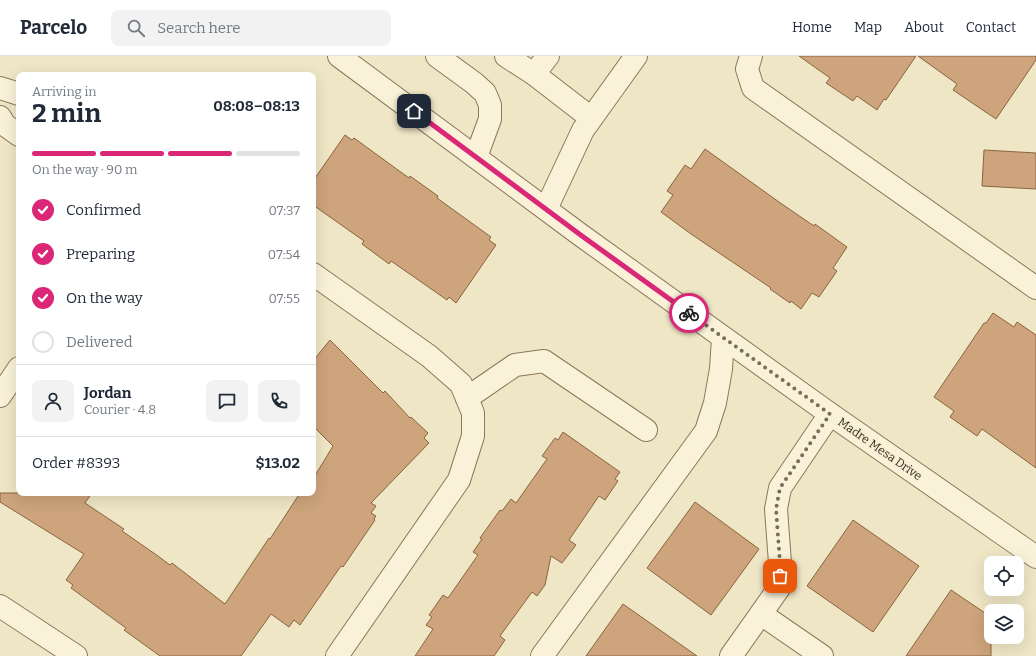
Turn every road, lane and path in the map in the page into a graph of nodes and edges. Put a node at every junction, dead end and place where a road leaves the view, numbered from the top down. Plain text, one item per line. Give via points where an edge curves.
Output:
1 (339, 56) edge
2 (437, 56) edge
3 (506, 56) edge
4 (548, 56) edge
5 (636, 56) edge
6 (751, 56) edge
7 (534, 74) junction
8 (0, 88) edge
9 (16, 93) edge
10 (0, 117) edge
11 (591, 118) junction
12 (16, 134) edge
13 (476, 157) junction
14 (546, 209) junction
15 (316, 276) edge
16 (1036, 288) edge
17 (723, 338) junction
18 (16, 372) edge
19 (0, 396) edge
20 (467, 398) junction
21 (830, 414) junction
22 (646, 430) dead end
23 (1036, 556) edge
24 (0, 606) edge
25 (761, 614) junction
26 (76, 656) edge
27 (337, 656) edge
28 (542, 656) edge
29 (731, 656) edge
30 (822, 656) edge

1 - 13 street, Madre Mesa Drive
2 - 13 street via 479,88 490,105 490,119
3 - 7 street
4 - 7 street
5 - 11 street
6 - 16 street via 747,69 753,88
7 - 11 street
8 - 9 street
10 - 12 street
11 - 14 street
13 - 14 street, Madre Mesa Drive
14 - 17 street, Madre Mesa Drive
15 - 20 street via 429,356 461,384
17 - 21 street, Madre Mesa Drive
17 - 28 street via 715,403 706,431
18 - 19 street
20 - 22 street via 515,365 544,361
20 - 27 street via 473,413 473,436 459,480
21 - 23 street, Madre Mesa Drive
21 - 25 street via 780,488 776,509 779,588
24 - 26 street
25 - 29 street
25 - 30 street

